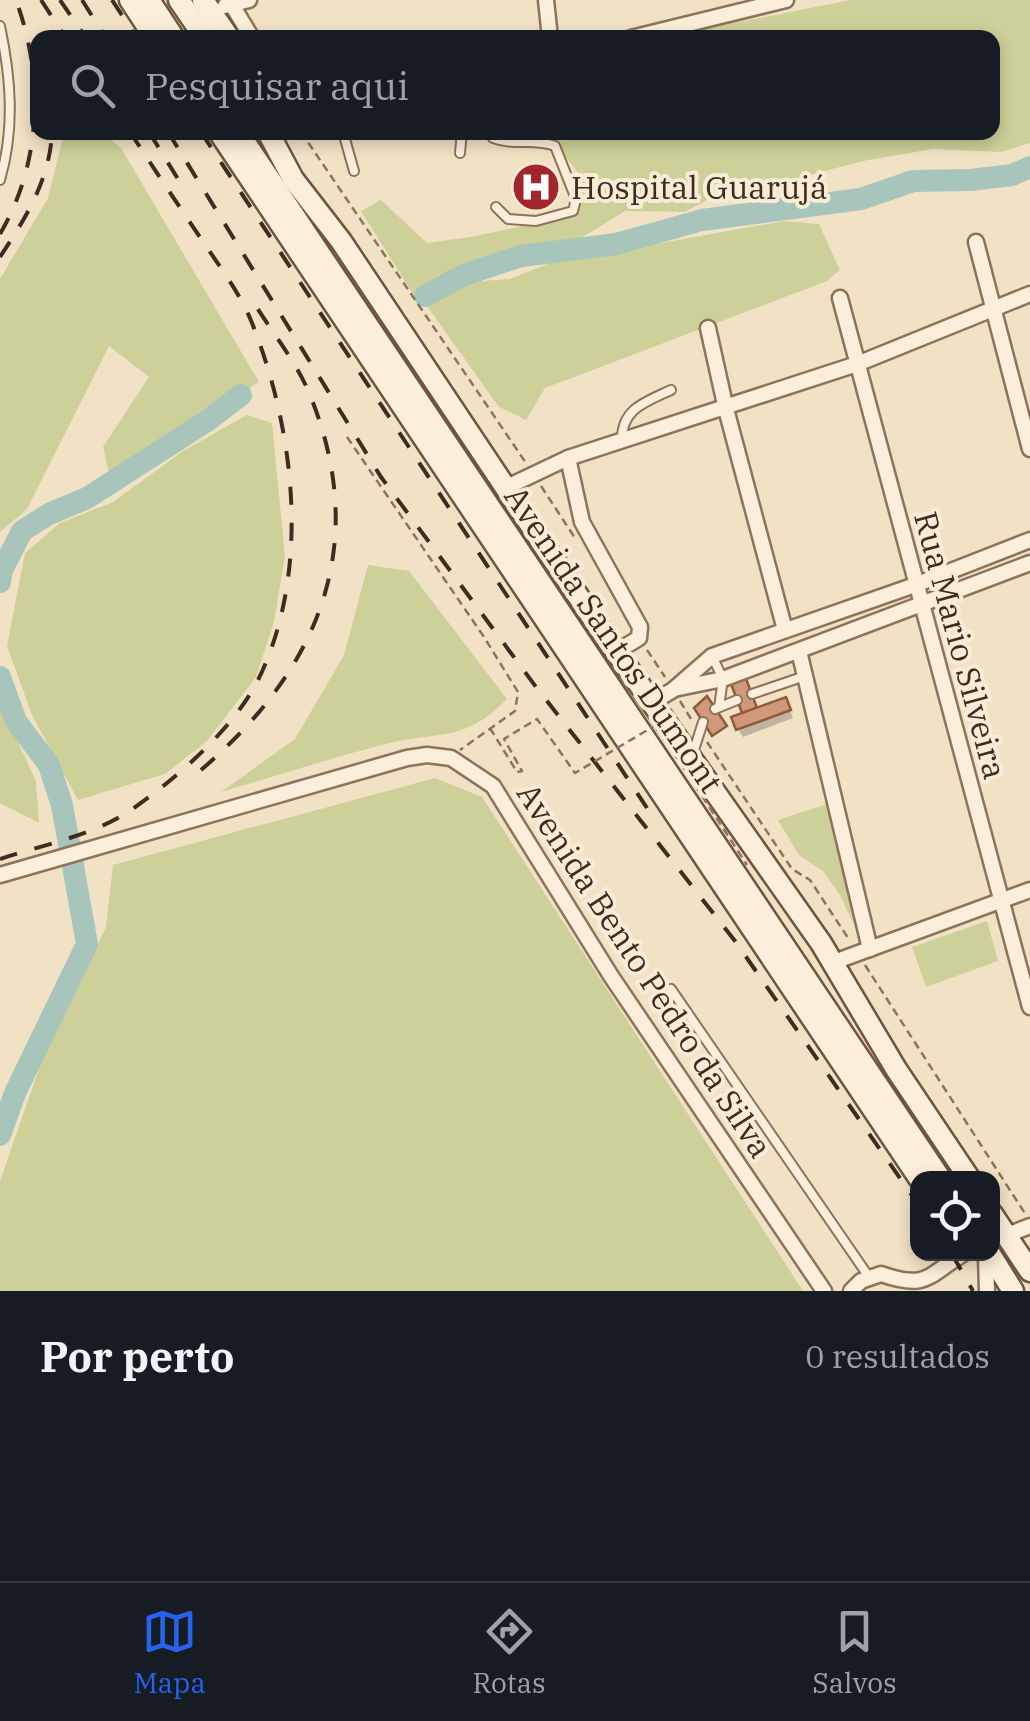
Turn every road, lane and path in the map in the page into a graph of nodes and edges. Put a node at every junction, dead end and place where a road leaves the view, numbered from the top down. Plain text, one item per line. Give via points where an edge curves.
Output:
1 (130, 0) edge
2 (149, 0) edge
3 (179, 0) edge
4 (249, 0) edge
5 (546, 0) edge
6 (786, 0) edge
7 (218, 4) edge
8 (0, 26) edge
9 (150, 30) edge
10 (169, 30) edge
11 (200, 30) edge
12 (226, 30) edge
13 (244, 30) edge
14 (549, 30) edge
15 (664, 30) edge
16 (224, 140) edge
17 (243, 140) edge
18 (272, 140) edge
19 (287, 140) edge
20 (307, 140) edge
21 (346, 140) edge
22 (461, 140) edge
23 (497, 140) edge
24 (460, 153) dead end
25 (354, 171) dead end
26 (0, 180) edge
27 (496, 207) dead end
28 (341, 241) junction
29 (976, 242) dead end
30 (1030, 294) edge
31 (840, 298) dead end
32 (993, 308) junction
33 (708, 328) dead end
34 (857, 364) junction
35 (671, 390) dead end
36 (726, 409) junction
37 (347, 437) dead end
38 (622, 442) junction
39 (1030, 449) edge
40 (568, 458) junction
41 (533, 473) junction
42 (505, 488) junction
43 (575, 539) dead end
44 (1030, 540) edge
45 (1030, 563) edge
46 (915, 585) junction
47 (922, 606) junction
48 (785, 630) junction
49 (639, 638) junction
50 (616, 652) junction
51 (799, 652) junction
52 (712, 656) junction
53 (805, 676) junction
54 (723, 679) junction
55 (673, 690) junction
56 (752, 694) dead end
57 (737, 700) dead end
58 (651, 703) junction
59 (701, 727) junction
60 (490, 728) junction
61 (692, 757) junction
62 (451, 758) junction
63 (747, 865) dead end
64 (0, 875) edge
65 (1030, 890) edge
66 (1002, 900) junction
67 (864, 952) junction
68 (834, 962) junction
69 (671, 989) dead end
70 (1030, 1006) edge
71 (914, 1171) edge
72 (935, 1171) edge
73 (964, 1171) edge
74 (1030, 1223) edge
75 (1000, 1238) edge
76 (952, 1261) edge
77 (988, 1261) edge
78 (993, 1261) edge
79 (1030, 1271) edge
80 (869, 1278) junction
81 (824, 1291) edge
82 (851, 1291) edge
83 (987, 1291) edge
84 (1013, 1291) edge

1 - 9 main road
2 - 10 main road
3 - 11 main road
4 - 7 street
5 - 14 street
6 - 15 street
7 - 12 main road
7 - 13 street
8 - 26 lane via 11,126
16 - 71 main road, Avenida Santos Dumont
17 - 72 main road, Avenida Santos Dumont
18 - 28 main road, Avenida Santos Dumont
19 - 28 main road, Avenida Santos Dumont
20 - 41 path
21 - 25 lane
22 - 24 lane
23 - 27 lane via 555,146 576,200 573,211 536,221 508,219
28 - 42 main road, Avenida Santos Dumont
29 - 32 street
30 - 32 street
31 - 34 street, Rua Mario Silveira
32 - 34 street
32 - 39 street
33 - 36 street
34 - 36 street
34 - 46 street, Rua Mario Silveira
35 - 38 lane via 632,409 624,418
36 - 38 street
36 - 48 street
37 - 60 path via 518,692 514,711
38 - 40 street
40 - 41 street
40 - 49 street via 582,522 635,616
41 - 42 street
41 - 43 path
42 - 50 main road, Avenida Santos Dumont
44 - 46 street
45 - 47 street
46 - 47 street, Rua Mario Silveira
46 - 48 street
47 - 51 street
47 - 66 street, Rua Mario Silveira
48 - 52 street
49 - 50 street
49 - 55 path
50 - 58 main road, Avenida Santos Dumont
51 - 53 street
51 - 54 street
52 - 54 lane
52 - 55 street
53 - 56 lane
53 - 67 street
54 - 55 street
54 - 57 lane via 717,708
55 - 58 street
55 - 59 path
58 - 61 main road, Avenida Santos Dumont
59 - 61 lane
59 - 67 path via 792,869 810,880
60 - 62 path
60 - 63 path, bridge via 517,772 522,770 504,739 538,719 575,773 656,725
61 - 68 main road, Avenida Santos Dumont
62 - 64 street via 407,758
62 - 81 street, Avenida Bento Pedro da Silva via 493,786 611,976
65 - 66 street
66 - 67 street
66 - 70 street, Rua Mario Silveira
67 - 68 street
67 - 74 path
68 - 73 main road, Avenida Santos Dumont
69 - 80 lane
74 - 75 street
75 - 79 main road
76 - 80 street via 921,1282
77 - 83 street
78 - 84 main road
80 - 82 street

